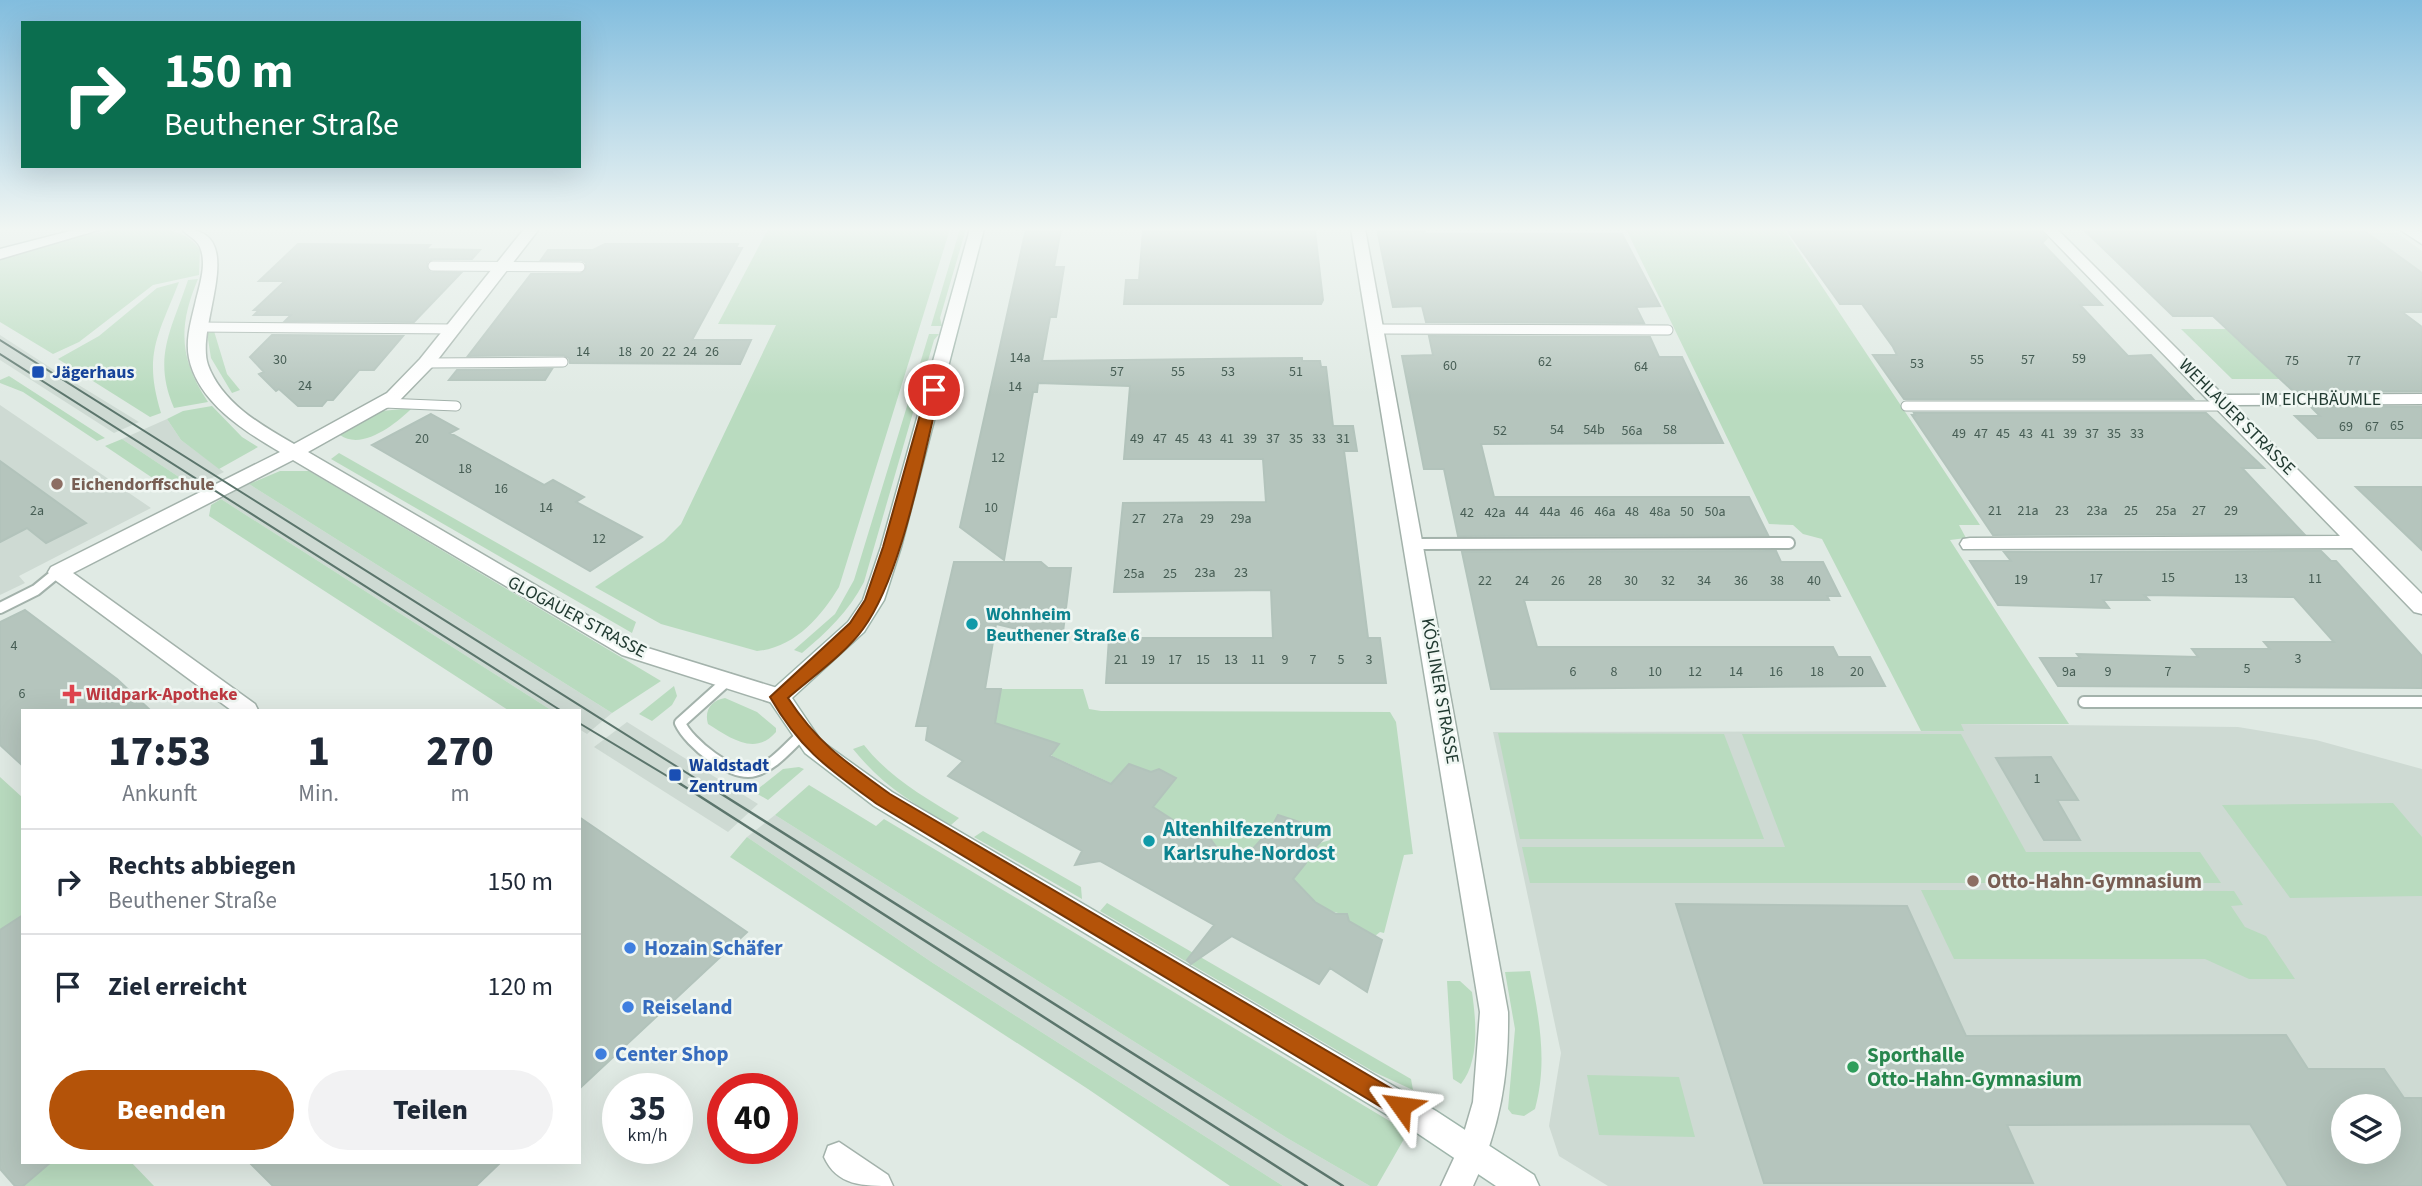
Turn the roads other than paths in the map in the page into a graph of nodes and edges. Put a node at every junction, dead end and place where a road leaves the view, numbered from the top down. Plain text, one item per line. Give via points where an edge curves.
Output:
1 (207, 284) edge
2 (489, 284) edge
3 (962, 284) edge
4 (1368, 284) edge
5 (2104, 284) edge
6 (197, 327) junction
7 (454, 329) junction
8 (1376, 329) junction
9 (1668, 330) dead end
10 (563, 362) dead end
11 (426, 363) junction
12 (2422, 399) edge
13 (384, 403) junction
14 (2223, 403) junction
15 (456, 406) dead end
16 (1906, 406) dead end
17 (294, 452) junction
18 (2361, 542) junction
19 (1788, 543) dead end
20 (1414, 544) junction
21 (1970, 544) dead end
22 (58, 572) junction
23 (2422, 607) edge
24 (0, 608) edge
25 (729, 680) junction
26 (779, 697) junction
27 (2084, 702) dead end
28 (2422, 702) edge
29 (246, 709) edge
30 (803, 734) junction
31 (1474, 1153) junction
32 (839, 1157) dead end
33 (877, 1186) edge
34 (1457, 1186) edge
35 (1523, 1186) edge

1 - 6 street, GLOGAUER STRASSE
2 - 7 street
3 - 26 street via 873,600 856,627
4 - 8 street, KÖSLINER STRASSE
5 - 14 street, WEHLAUER STRASSE
6 - 7 lane
6 - 17 street, GLOGAUER STRASSE via 197,356 221,400 248,425
7 - 11 street
8 - 9 lane
8 - 20 street, KÖSLINER STRASSE
10 - 11 lane
11 - 13 street
12 - 14 street, IM EICHBÄUMLE
13 - 15 lane
13 - 17 street
14 - 16 lane
14 - 18 street, WEHLAUER STRASSE
17 - 22 street
17 - 25 street, GLOGAUER STRASSE via 630,650
18 - 21 street
18 - 23 street, WEHLAUER STRASSE
19 - 20 lane
20 - 31 street, KÖSLINER STRASSE via 1494,1012 1495,1066 1486,1119
22 - 24 lane via 36,590
22 - 29 street
25 - 26 street, GLOGAUER STRASSE
25 - 30 lane via 684,717 680,723 687,738 742,773 754,772
26 - 30 street
27 - 28 lane
30 - 31 street via 883,799
31 - 34 street, KÖSLINER STRASSE
31 - 35 street
32 - 33 street

